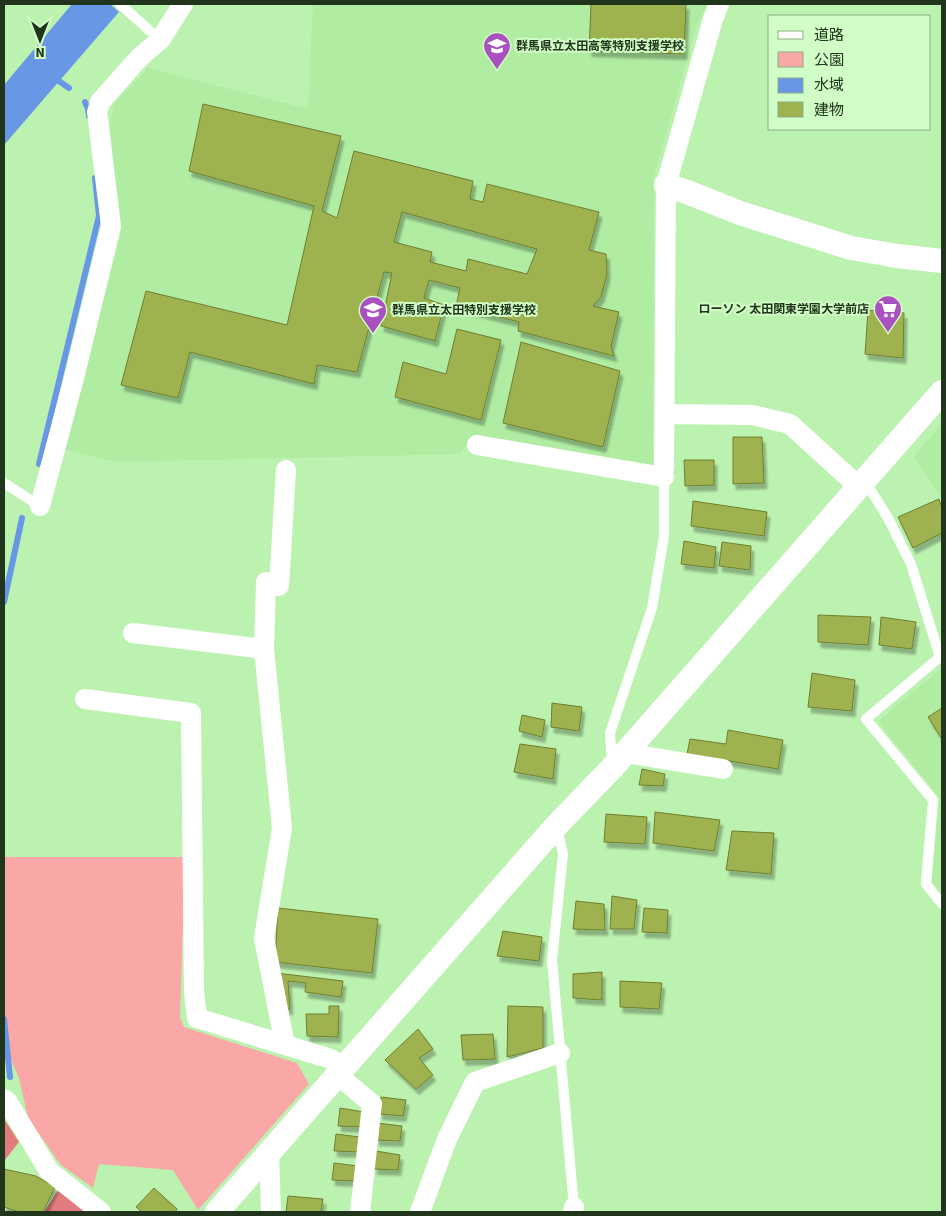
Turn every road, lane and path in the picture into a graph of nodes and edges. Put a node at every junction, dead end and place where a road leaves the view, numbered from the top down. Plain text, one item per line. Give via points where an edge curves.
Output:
1 (120, 4) edge
2 (183, 4) edge
3 (719, 4) edge
4 (160, 40) junction
5 (666, 185) junction
6 (942, 261) edge
7 (942, 392) edge
8 (665, 414) junction
9 (477, 445) dead end
10 (286, 470) dead end
11 (664, 472) junction
12 (4, 484) edge
13 (862, 484) junction
14 (40, 506) joint
15 (133, 633) dead end
16 (264, 649) junction
17 (85, 699) dead end
18 (618, 760) junction
19 (723, 769) dead end
20 (557, 825) junction
21 (942, 904) edge
22 (285, 1045) junction
23 (560, 1053) junction
24 (341, 1072) junction
25 (4, 1099) edge
26 (269, 1153) junction
27 (573, 1210) edge
28 (101, 1212) edge
29 (217, 1212) edge
30 (271, 1212) edge
31 (360, 1212) edge
32 (420, 1212) edge

1 - 4 lane
2 - 4 street
3 - 5 street
4 - 14 street via 140,57 100,102 97,112 111,226
5 - 6 street via 740,213 851,248
5 - 8 street
7 - 13 street
8 - 11 street
8 - 13 street via 752,415 790,424
9 - 11 street
10 - 16 street via 279,586 266,582
11 - 18 lane via 664,536 653,599 610,733
12 - 14 lane
13 - 18 street
13 - 21 lane via 888,518 911,564 940,657 866,719 933,800 926,884
15 - 16 street
16 - 22 street via 282,828 264,938
17 - 22 street via 191,713 197,1018
18 - 19 street
18 - 20 street
20 - 23 lane via 563,854 552,960
20 - 24 street
22 - 24 street via 331,1060
23 - 27 lane
23 - 32 street via 475,1082 447,1139
24 - 26 street
24 - 31 street via 372,1104
25 - 28 street via 49,1171
26 - 29 street
26 - 30 street

